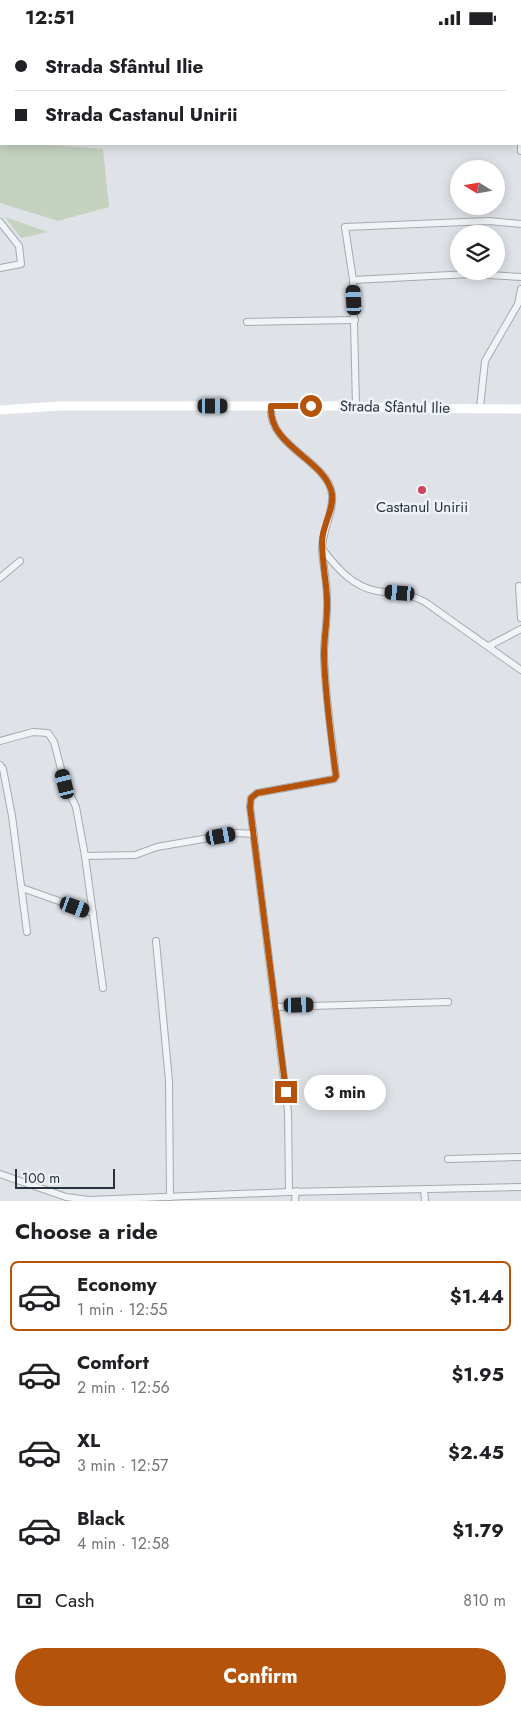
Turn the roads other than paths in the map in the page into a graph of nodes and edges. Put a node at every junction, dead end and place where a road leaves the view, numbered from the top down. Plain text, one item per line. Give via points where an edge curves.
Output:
1 (521, 145) edge
2 (521, 151) edge
3 (0, 222) edge
4 (521, 224) edge
5 (0, 267) edge
6 (521, 277) edge
7 (353, 280) junction
8 (521, 289) edge
9 (355, 320) junction
10 (247, 322) dead end
11 (271, 406) junction
12 (356, 406) junction
13 (480, 407) junction
14 (0, 409) edge
15 (521, 409) edge
16 (322, 549) junction
17 (20, 561) dead end
18 (0, 578) edge
19 (519, 586) dead end
20 (521, 618) edge
21 (521, 629) edge
22 (489, 647) junction
23 (521, 670) edge
24 (0, 741) edge
25 (0, 765) edge
26 (254, 834) junction
27 (86, 856) junction
28 (22, 887) junction
29 (93, 913) junction
30 (27, 932) dead end
31 (156, 941) dead end
32 (103, 988) dead end
33 (448, 1002) dead end
34 (276, 1007) junction
35 (521, 1157) edge
36 (448, 1159) dead end
37 (0, 1174) edge
38 (521, 1187) edge
39 (424, 1189) junction
40 (293, 1192) junction
41 (170, 1197) junction
42 (295, 1201) edge
43 (425, 1201) edge

1 - 2 street
3 - 5 street via 19,246 21,264
4 - 7 street via 490,221 345,227
6 - 7 street via 470,274
7 - 9 street
8 - 13 street via 515,310 485,361
9 - 10 street
9 - 12 street
11 - 12 street, Strada Sfântul Ilie
11 - 14 street, Strada Sfântul Ilie
11 - 16 street via 274,422 289,445 319,472 330,487 332,500
12 - 13 street, Strada Sfântul Ilie
13 - 15 street, Strada Sfântul Ilie
16 - 22 street via 354,583 372,590 412,595
16 - 26 street via 327,600 326,695 336,776 254,795 250,807
17 - 18 street
19 - 20 street
21 - 22 street
22 - 23 street
24 - 27 street via 33,732 51,736 65,784 76,807
25 - 28 street via 12,816
26 - 27 street via 237,833 157,847 135,855
26 - 34 street
27 - 29 street
28 - 29 street
28 - 30 street
29 - 32 street
31 - 41 street via 169,1081
33 - 34 street
34 - 40 street
35 - 36 street
37 - 41 street via 76,1199
38 - 39 street
39 - 40 street
39 - 43 street
40 - 41 street
40 - 42 street

